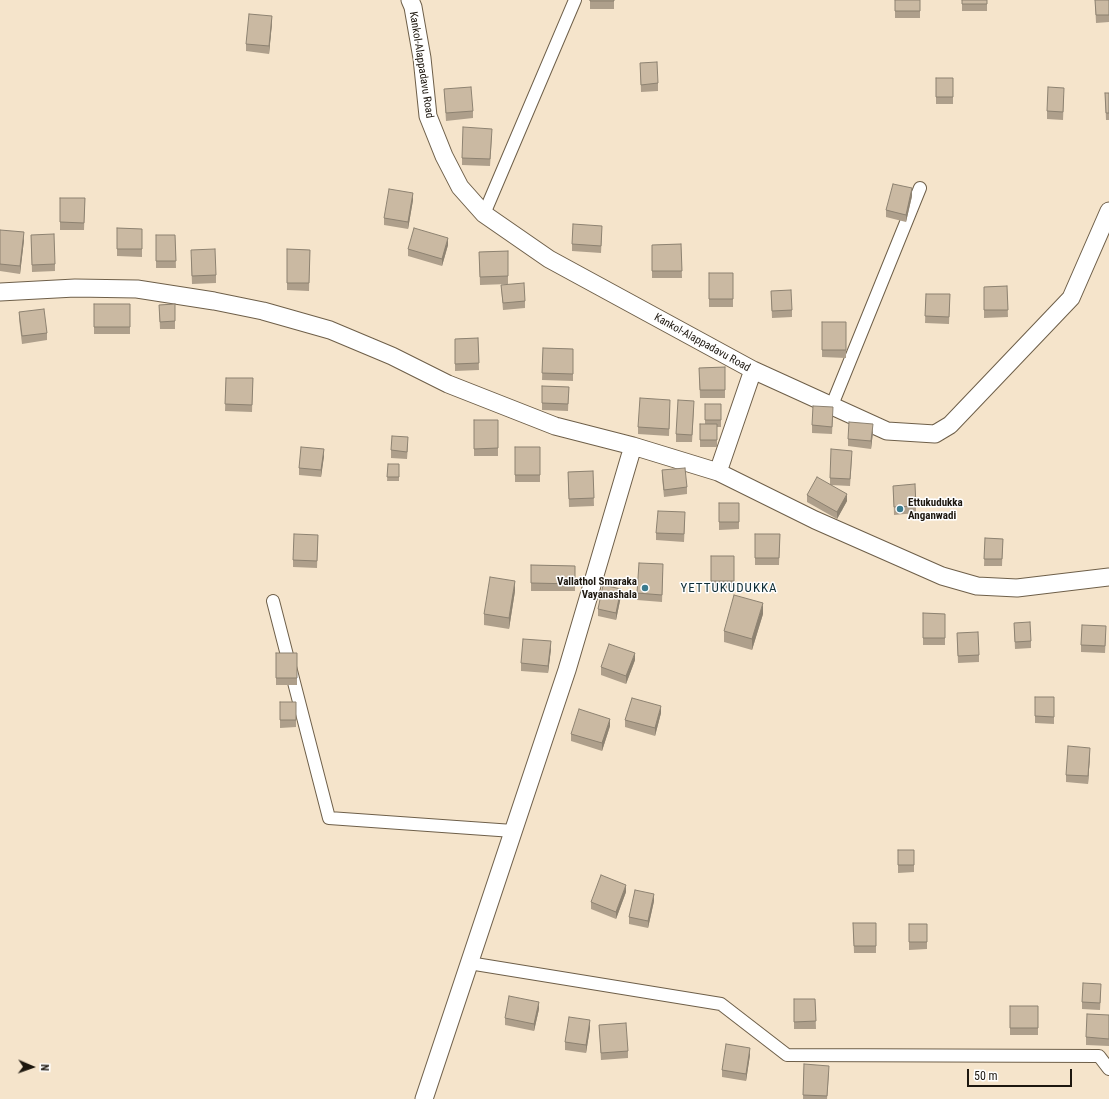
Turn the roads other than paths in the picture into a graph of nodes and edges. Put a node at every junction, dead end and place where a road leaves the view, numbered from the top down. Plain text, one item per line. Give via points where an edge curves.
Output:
1 (410, 0) edge
2 (575, 0) edge
3 (920, 188) dead end
4 (1109, 211) edge
5 (484, 214) junction
6 (0, 292) edge
7 (754, 370) junction
8 (832, 405) junction
9 (633, 446) junction
10 (718, 472) junction
11 (1109, 577) edge
12 (273, 601) dead end
13 (514, 831) junction
14 (469, 964) junction
15 (1109, 1069) edge
16 (424, 1099) edge

1 - 5 street, Kankol-Alappadavu Road via 422,58 428,116 460,187
2 - 5 street
3 - 8 street
4 - 8 street via 1071,298 950,425 934,434 887,431
5 - 7 street, Kankol-Alappadavu Road via 549,259
6 - 9 street via 75,288 137,289 263,311 330,330 392,356 448,384 555,426
7 - 8 street
7 - 10 street, Kankol-Alappadavu Road
9 - 10 street
9 - 13 street via 567,670
10 - 11 street via 815,520 942,576 977,586 1017,588
12 - 13 street via 328,818
13 - 14 street
14 - 15 street via 721,1004 787,1055 1099,1056
14 - 16 street

